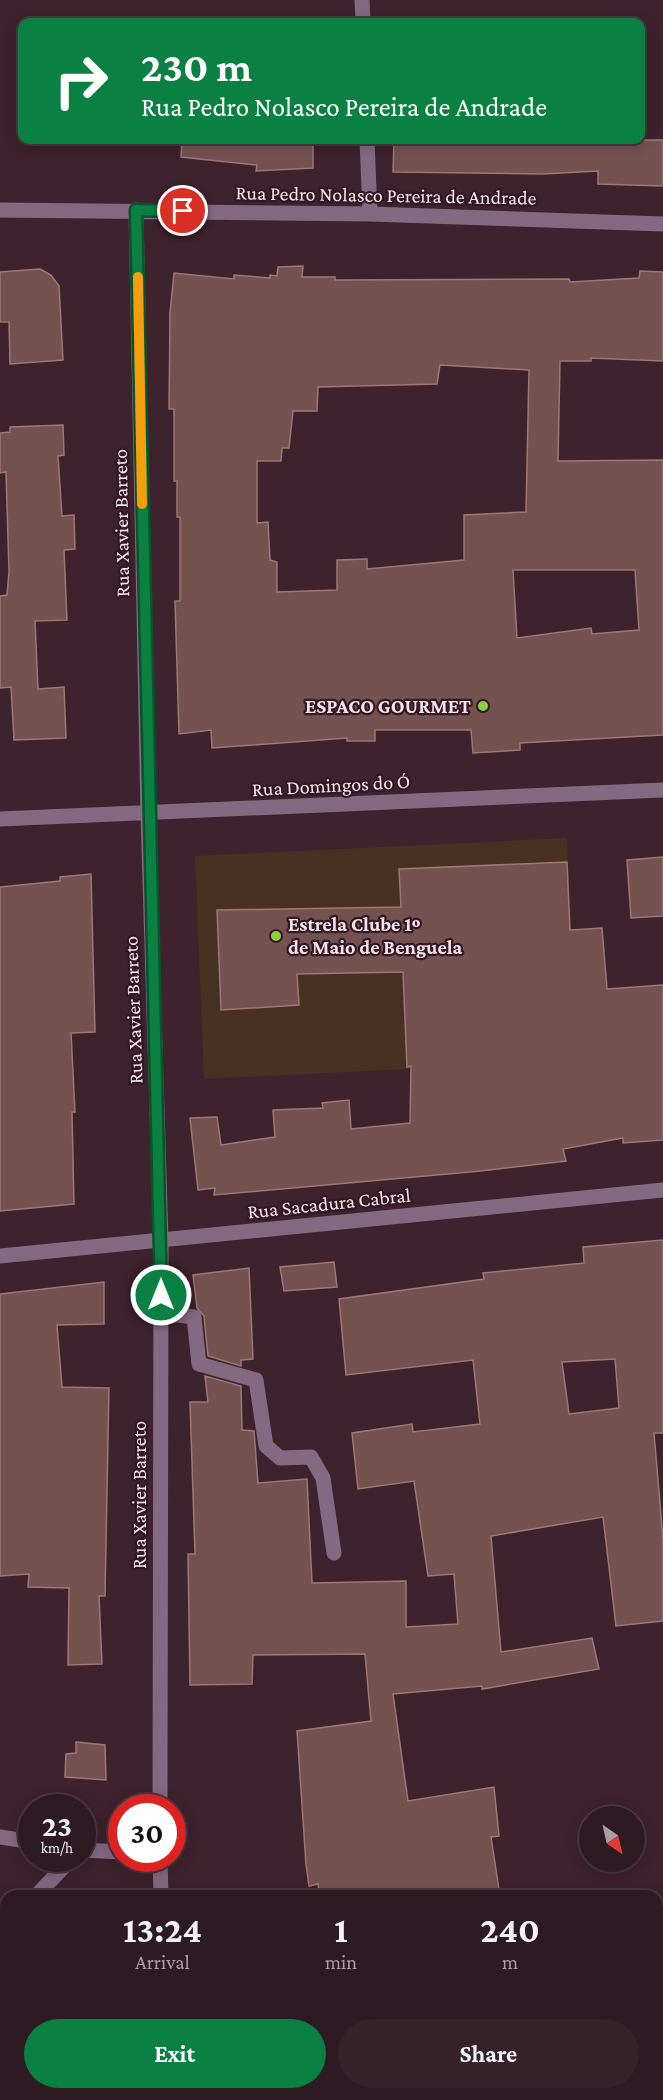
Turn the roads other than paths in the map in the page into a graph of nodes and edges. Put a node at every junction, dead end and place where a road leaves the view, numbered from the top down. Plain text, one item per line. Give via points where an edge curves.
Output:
1 (362, 0) edge
2 (363, 18) edge
3 (367, 144) edge
4 (0, 210) edge
5 (136, 210) junction
6 (370, 214) junction
7 (663, 224) edge
8 (663, 790) edge
9 (148, 815) junction
10 (0, 819) edge
11 (663, 1190) edge
12 (161, 1241) junction
13 (0, 1256) edge
14 (161, 1313) junction
15 (334, 1553) dead end
16 (160, 1794) edge
17 (0, 1836) edge
18 (18, 1839) edge
19 (59, 1872) edge
20 (160, 1872) edge
21 (42, 1890) edge
22 (161, 1890) edge

1 - 2 street
3 - 6 street
4 - 5 street, Rua Pedro Nolasco Pereira de Andrade
5 - 6 street, Rua Pedro Nolasco Pereira de Andrade
5 - 9 street, Rua Xavier Barreto
6 - 7 street, Rua Pedro Nolasco Pereira de Andrade
8 - 9 street, Rua Domingos do Ó
9 - 10 street, Rua Domingos do Ó
9 - 12 street, Rua Xavier Barreto
11 - 12 street, Rua Sacadura Cabral
12 - 13 street, Rua Sacadura Cabral
12 - 14 street, Rua Xavier Barreto
14 - 15 street via 194,1317 199,1364 256,1380 266,1446 280,1458 311,1457 323,1478
14 - 16 street, Rua Xavier Barreto
17 - 18 street
19 - 21 street
20 - 22 street

